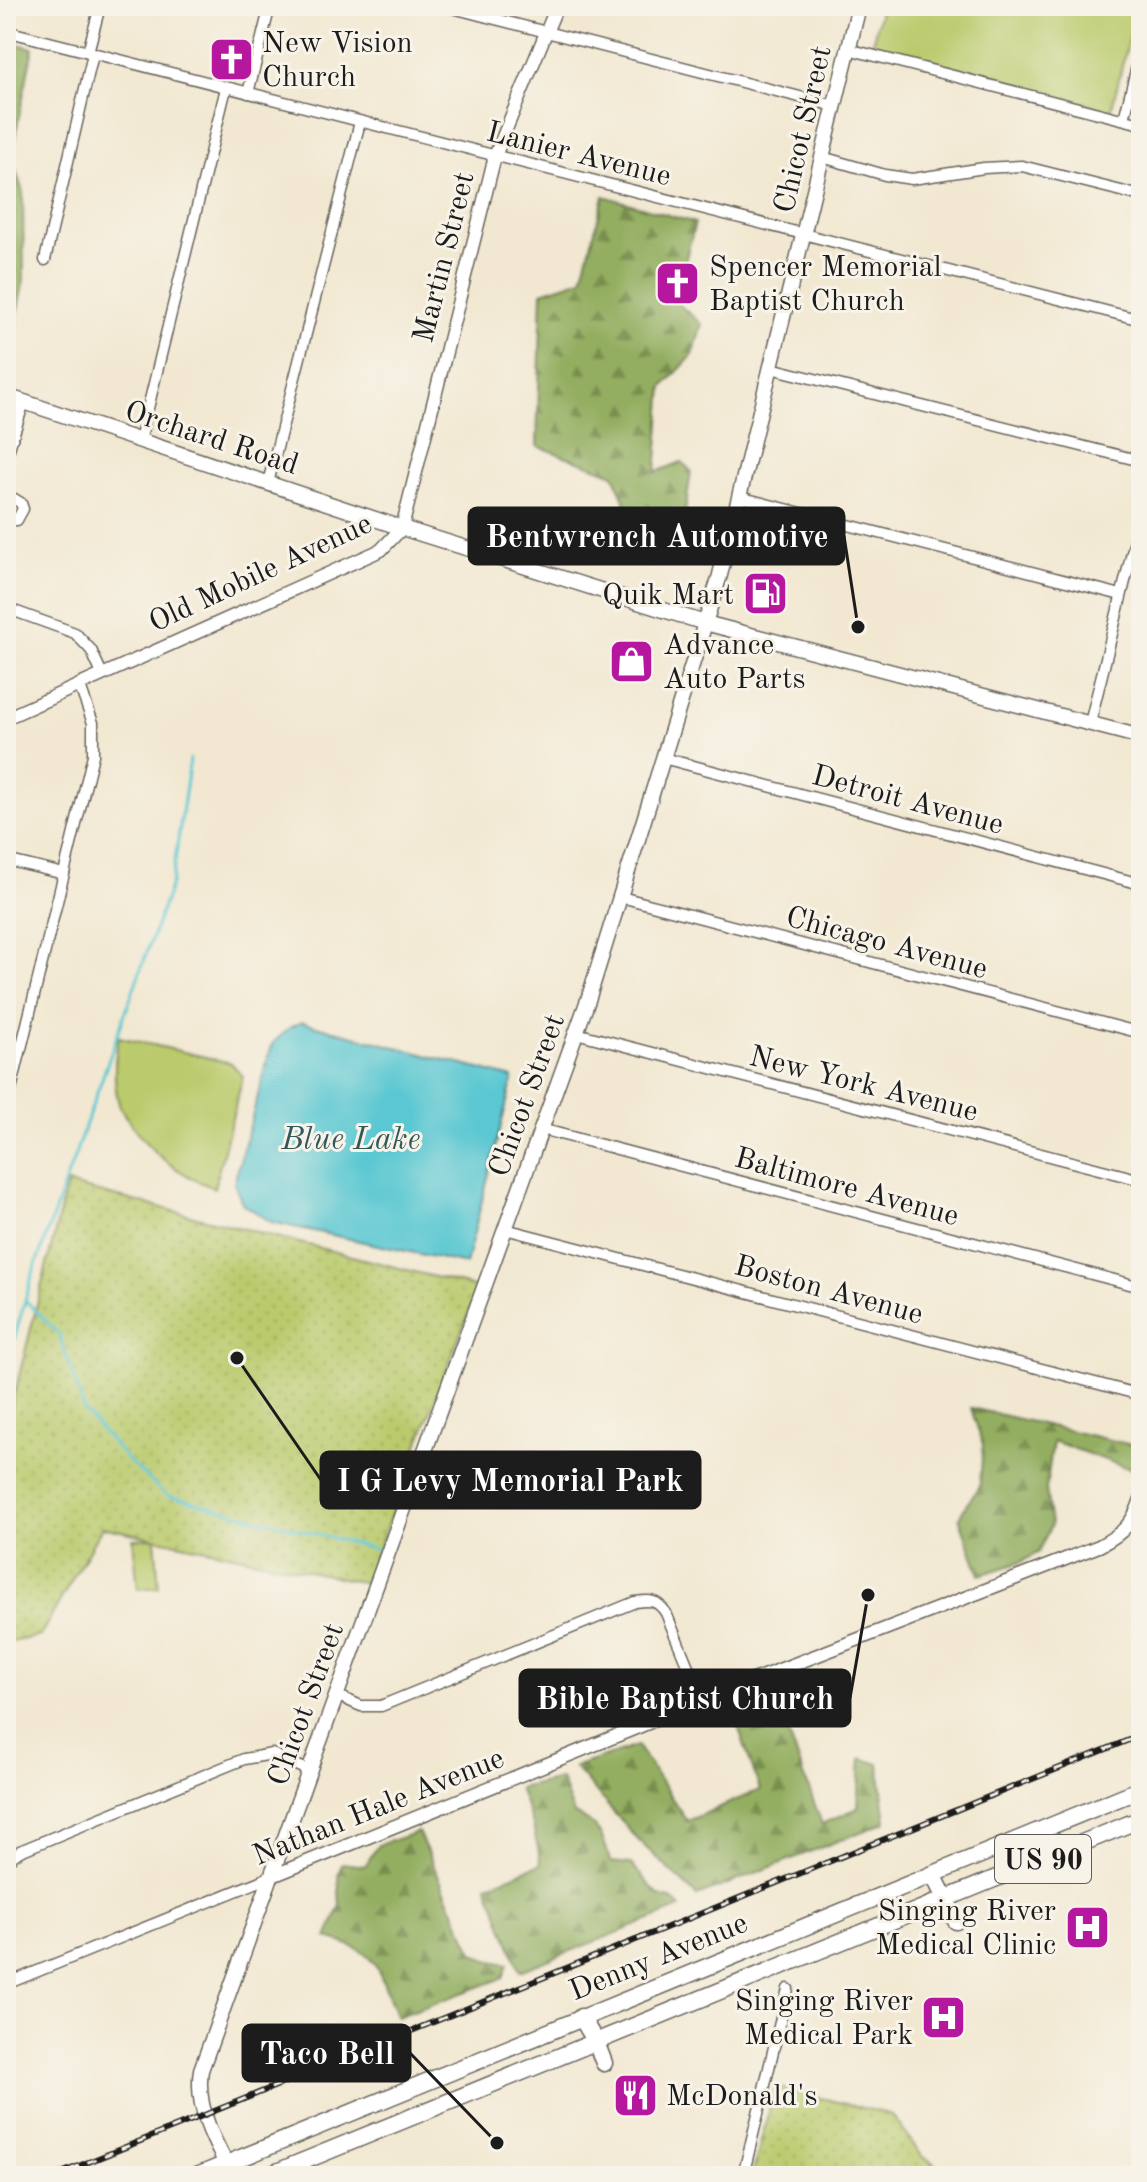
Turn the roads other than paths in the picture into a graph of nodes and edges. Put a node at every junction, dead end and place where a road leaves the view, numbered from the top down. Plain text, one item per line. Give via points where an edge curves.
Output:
1 (100, 6) edge
2 (270, 6) edge
3 (445, 6) edge
4 (557, 6) edge
5 (859, 6) edge
6 (6, 31) edge
7 (546, 31) junction
8 (848, 49) junction
9 (1141, 50) edge
10 (91, 53) junction
11 (226, 88) junction
12 (248, 93) junction
13 (835, 106) junction
14 (1124, 119) junction
15 (360, 122) junction
16 (1141, 124) edge
17 (495, 156) junction
18 (822, 157) junction
19 (1141, 196) edge
20 (804, 235) junction
21 (45, 260) dead end
22 (1141, 320) edge
23 (771, 368) junction
24 (6, 396) edge
25 (24, 402) junction
26 (140, 441) junction
27 (6, 458) edge
28 (1141, 461) edge
29 (268, 483) junction
30 (6, 494) edge
31 (739, 497) junction
32 (1141, 516) edge
33 (6, 520) edge
34 (402, 528) junction
35 (1121, 595) junction
36 (6, 608) edge
37 (705, 623) junction
38 (102, 674) junction
39 (79, 684) junction
40 (6, 718) edge
41 (1090, 723) junction
42 (1141, 737) edge
43 (663, 758) junction
44 (6, 860) edge
45 (64, 874) junction
46 (1141, 884) edge
47 (621, 897) junction
48 (576, 1033) junction
49 (1141, 1033) edge
50 (6, 1110) edge
51 (541, 1129) junction
52 (1141, 1180) edge
53 (505, 1229) junction
54 (1141, 1287) edge
55 (1141, 1395) edge
56 (1141, 1499) edge
57 (336, 1695) junction
58 (702, 1701) junction
59 (309, 1771) junction
60 (1141, 1789) edge
61 (1141, 1819) edge
62 (6, 1861) edge
63 (933, 1874) junction
64 (270, 1877) junction
65 (946, 1899) junction
66 (956, 1921) dead end
67 (7, 1983) edge
68 (788, 1989) dead end
69 (581, 2017) junction
70 (596, 2042) junction
71 (604, 2063) dead end
72 (230, 2170) edge
73 (197, 2176) edge
74 (267, 2176) edge
75 (743, 2176) edge

1 - 10 street
2 - 12 street
3 - 7 street
4 - 7 street, Martin Street
5 - 8 main road, Chicot Street
6 - 10 street, Lanier Avenue
7 - 13 street
7 - 17 street, Martin Street
8 - 13 main road, Chicot Street
8 - 14 street
9 - 14 street
10 - 11 street, Lanier Avenue
10 - 21 street
11 - 12 street, Lanier Avenue
11 - 26 street
12 - 15 street, Lanier Avenue
13 - 18 main road, Chicot Street
14 - 16 street
15 - 17 street, Lanier Avenue
15 - 29 street
17 - 20 street, Lanier Avenue
17 - 34 street, Martin Street
18 - 19 street via 912,179 1022,166
18 - 20 main road, Chicot Street
20 - 22 street, Lanier Avenue
20 - 23 main road, Chicot Street
23 - 28 street
23 - 31 main road, Chicot Street
24 - 25 main road, Orchard Road
25 - 26 main road, Orchard Road
25 - 27 street
26 - 29 main road, Orchard Road
29 - 34 main road, Orchard Road
30 - 33 street via 23,509 17,520
31 - 35 street
31 - 37 main road, Chicot Street
32 - 35 street
34 - 37 main road, Old Mobile Avenue
34 - 38 street, Old Mobile Avenue via 381,550
35 - 41 street
36 - 38 street via 75,633 91,650
37 - 41 main road, Old Mobile Avenue
37 - 43 main road, Chicot Street
38 - 39 street, Old Mobile Avenue
39 - 40 street, Old Mobile Avenue
39 - 45 street via 93,723 93,755
41 - 42 main road, Old Mobile Avenue
43 - 46 street, Detroit Avenue
43 - 47 main road, Chicot Street
44 - 45 street
45 - 50 street
47 - 48 main road, Chicot Street
47 - 49 street, Chicago Avenue
48 - 51 main road, Chicot Street
48 - 52 street, New York Avenue
51 - 53 main road, Chicot Street
51 - 54 street, Baltimore Avenue
53 - 55 street, Boston Avenue
53 - 57 main road, Chicot Street
56 - 58 street, Nathan Hale Avenue via 1124,1531 1086,1551
57 - 58 street via 361,1706 381,1706 635,1602 656,1602 672,1625
57 - 59 main road, Chicot Street
58 - 64 street, Nathan Hale Avenue
59 - 62 street via 272,1754 244,1759
59 - 64 main road, Chicot Street
60 - 63 main road, Denny Avenue / US 90
61 - 65 main road, US 90
63 - 65 main road
63 - 69 main road, Denny Avenue / US 90
64 - 67 street, Nathan Hale Avenue
64 - 72 main road, Chicot Street via 198,2083 204,2115
65 - 66 main road
65 - 70 main road, US 90
68 - 75 street
69 - 70 main road
69 - 72 main road, Denny Avenue / US 90
70 - 71 main road
70 - 74 main road, US 90
72 - 73 main road, Denny Avenue / US 90

